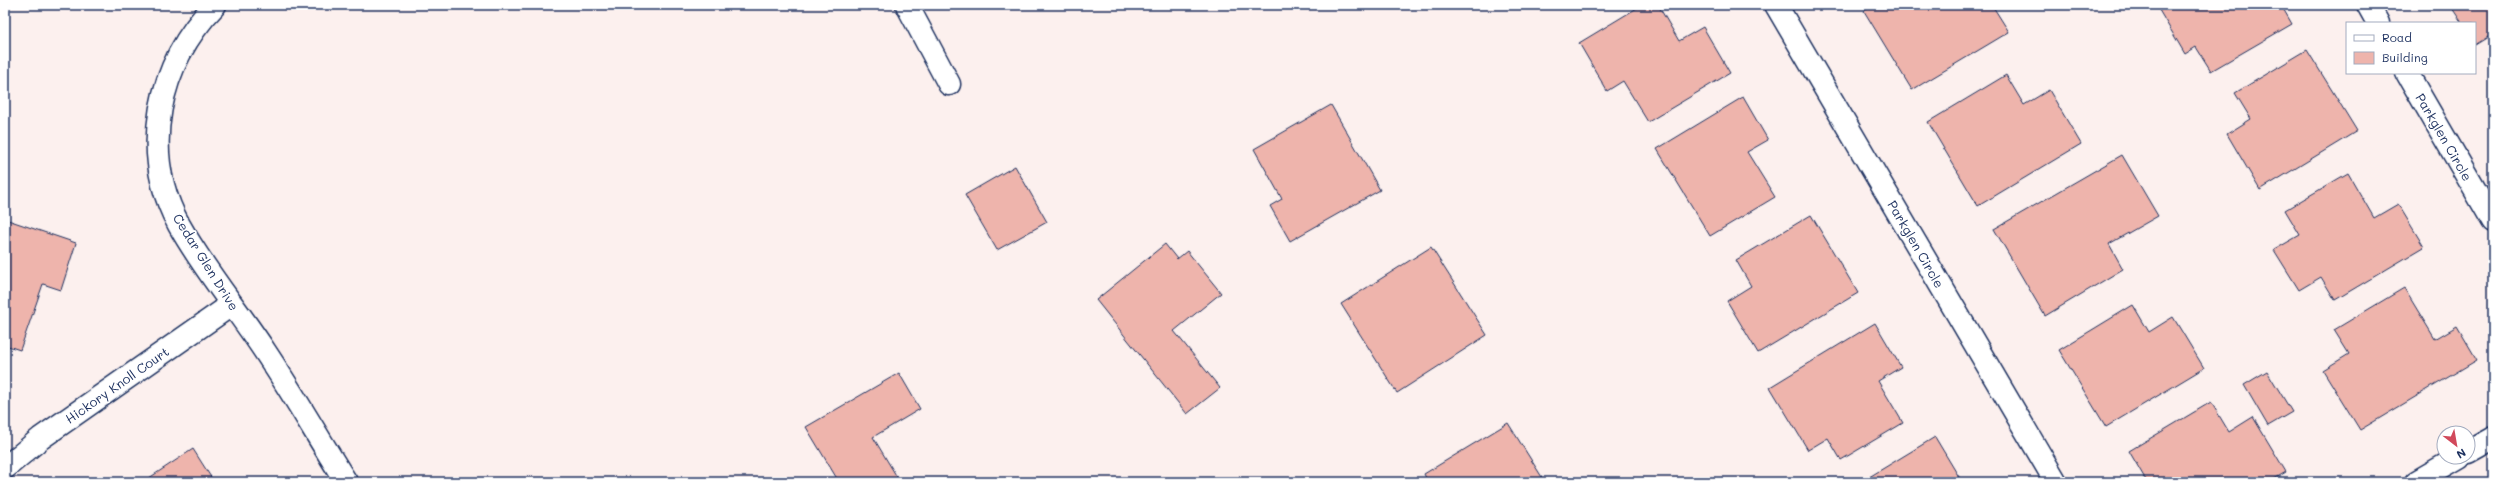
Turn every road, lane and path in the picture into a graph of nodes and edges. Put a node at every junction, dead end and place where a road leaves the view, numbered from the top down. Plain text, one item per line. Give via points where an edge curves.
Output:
1 (215, 5) edge
2 (907, 5) edge
3 (1776, 5) edge
4 (2368, 5) edge
5 (2377, 22) edge
6 (2408, 74) edge
7 (948, 84) dead end
8 (2493, 221) edge
9 (231, 305) junction
10 (2493, 438) edge
11 (2476, 448) edge
12 (2445, 465) edge
13 (5, 468) edge
14 (346, 482) edge
15 (2056, 482) edge
16 (2416, 482) edge

1 - 9 street, Cedar Glen Drive via 196,25 170,71 158,122 157,149 161,175 179,225
2 - 7 street
3 - 15 street, Parkglen Circle
4 - 5 street
6 - 8 street, Parkglen Circle
9 - 13 street, Hickory Knoll Court via 41,438
9 - 14 street, Cedar Glen Drive via 266,353
10 - 11 street
12 - 16 street

